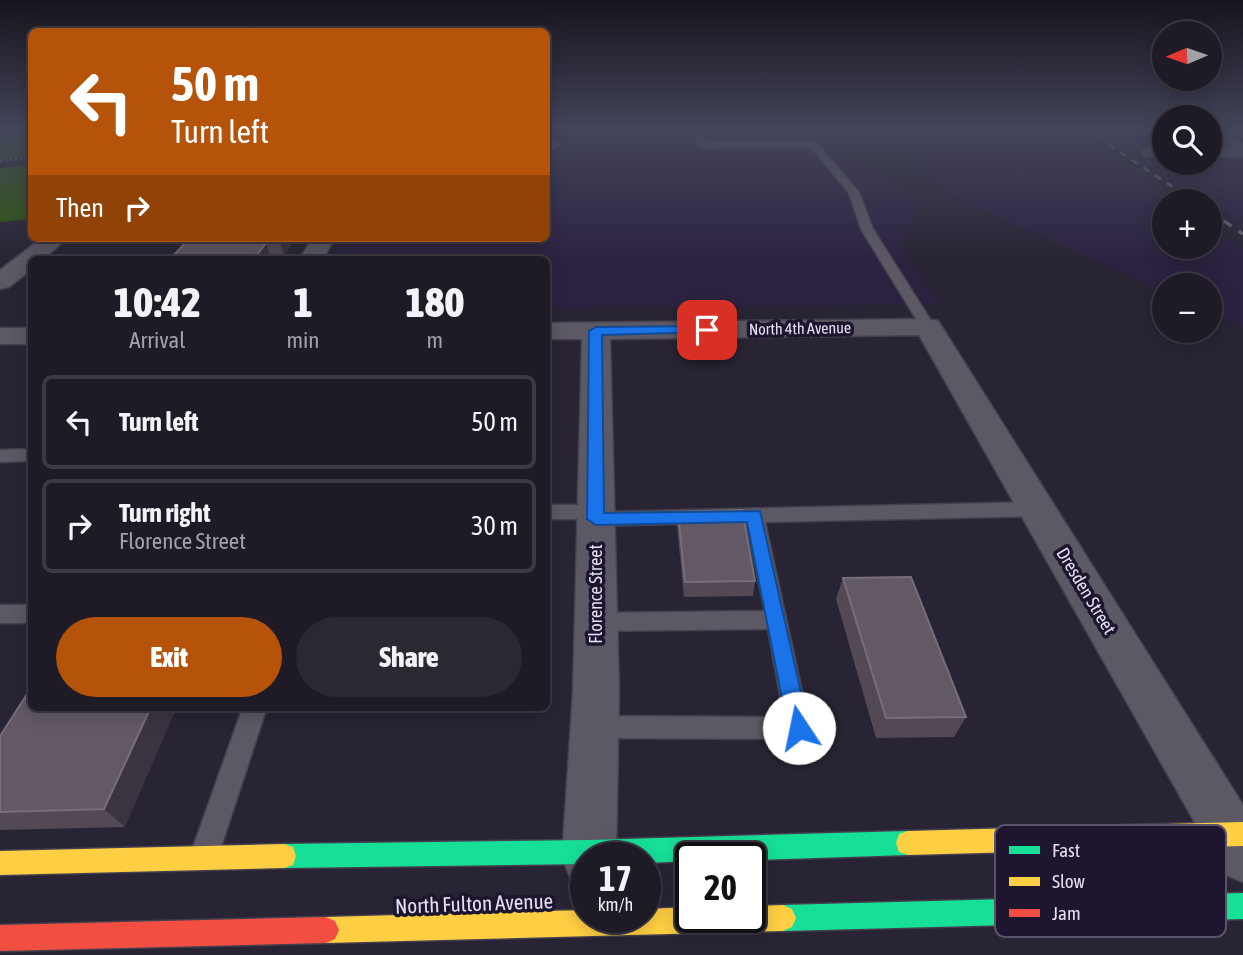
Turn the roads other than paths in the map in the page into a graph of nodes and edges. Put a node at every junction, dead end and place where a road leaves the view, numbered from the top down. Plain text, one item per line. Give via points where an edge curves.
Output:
1 (838, 174) edge
2 (51, 242) edge
3 (33, 256) edge
4 (28, 260) edge
5 (0, 282) edge
6 (929, 327) junction
7 (550, 331) edge
8 (596, 331) junction
9 (28, 336) edge
10 (0, 337) edge
11 (28, 455) edge
12 (0, 456) edge
13 (1037, 509) junction
14 (550, 512) edge
15 (596, 515) junction
16 (754, 516) junction
17 (0, 614) edge
18 (28, 614) edge
19 (778, 620) junction
20 (596, 622) junction
21 (254, 711) edge
22 (594, 727) junction
23 (1239, 841) edge
24 (590, 842) edge
25 (995, 846) edge
26 (661, 853) edge
27 (570, 855) edge
28 (204, 857) junction
29 (0, 863) edge
30 (995, 910) edge
31 (661, 915) edge
32 (570, 917) edge
33 (0, 937) edge

1 - 6 lane via 854,192 867,229
2 - 3 street
4 - 5 street
6 - 8 street, North 4th Avenue
6 - 13 street, Dresden Street
7 - 8 street, North 4th Avenue
8 - 15 street, Florence Street
9 - 10 street
11 - 12 lane
13 - 16 lane
13 - 23 street, Dresden Street
14 - 15 lane
15 - 16 lane
15 - 20 street, Florence Street
16 - 19 lane
17 - 18 lane
19 - 20 lane
19 - 22 lane via 799,728
20 - 22 street, Florence Street
21 - 28 lane
22 - 24 street, Florence Street
25 - 26 main road
27 - 28 main road
28 - 29 main road
30 - 31 main road, North Fulton Avenue
32 - 33 main road, North Fulton Avenue

